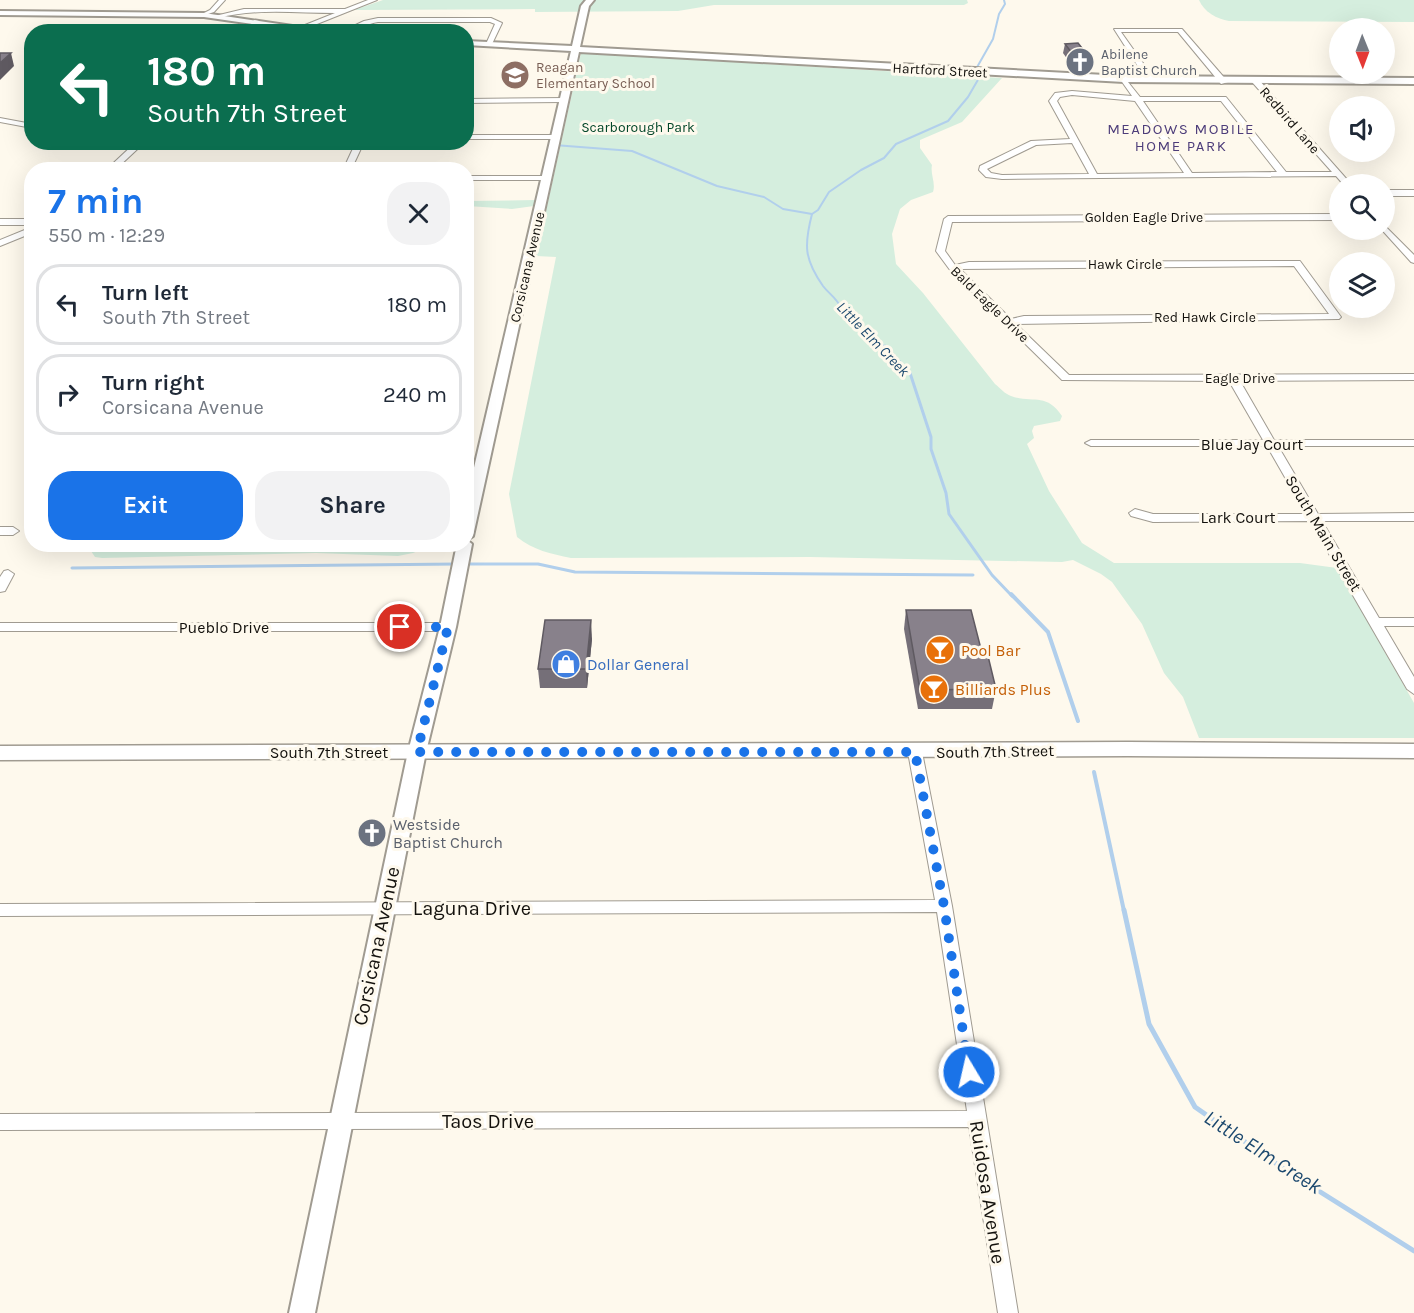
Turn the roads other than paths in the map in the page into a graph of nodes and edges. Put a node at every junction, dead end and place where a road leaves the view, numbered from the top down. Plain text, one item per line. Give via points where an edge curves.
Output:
1 (222, 0) edge
2 (374, 0) edge
3 (590, 0) edge
4 (345, 11) junction
5 (0, 13) edge
6 (204, 15) junction
7 (218, 16) junction
8 (256, 21) junction
9 (254, 24) edge
10 (276, 24) edge
11 (312, 24) edge
12 (362, 24) edge
13 (474, 43) edge
14 (489, 44) junction
15 (575, 49) junction
16 (1124, 79) junction
17 (1151, 80) junction
18 (1414, 81) edge
19 (1224, 82) junction
20 (1256, 82) junction
21 (1138, 99) junction
22 (563, 100) junction
23 (474, 101) edge
24 (0, 120) edge
25 (24, 124) edge
26 (474, 137) edge
27 (555, 137) junction
28 (1075, 141) junction
29 (132, 150) edge
30 (119, 162) edge
31 (1329, 174) edge
32 (1338, 174) edge
33 (1284, 175) junction
34 (1094, 176) junction
35 (1190, 176) junction
36 (474, 178) edge
37 (547, 178) junction
38 (1395, 193) edge
39 (1414, 193) edge
40 (1329, 217) edge
41 (948, 219) joint
42 (0, 222) edge
43 (24, 222) edge
44 (24, 233) edge
45 (1395, 239) edge
46 (0, 243) edge
47 (1414, 260) edge
48 (1297, 263) joint
49 (953, 268) junction
50 (1009, 321) junction
51 (1414, 377) edge
52 (1066, 378) joint
53 (1233, 378) junction
54 (1091, 443) dead end
55 (1414, 443) edge
56 (1271, 444) junction
57 (474, 501) edge
58 (1135, 513) dead end
59 (1315, 517) junction
60 (1414, 517) edge
61 (0, 531) edge
62 (13, 531) dead end
63 (462, 558) edge
64 (8, 574) dead end
65 (0, 588) edge
66 (1377, 622) junction
67 (1414, 622) edge
68 (0, 627) edge
69 (448, 627) junction
70 (1414, 689) edge
71 (1414, 751) edge
72 (417, 752) junction
73 (915, 752) junction
74 (0, 753) edge
75 (944, 906) junction
76 (384, 909) junction
77 (0, 910) edge
78 (976, 1119) junction
79 (340, 1121) junction
80 (0, 1122) edge
81 (302, 1313) edge
82 (1008, 1313) edge

1 - 6 street
2 - 4 street
3 - 15 street, Corsicana Avenue via 585,6
4 - 7 street via 246,10
4 - 11 street
5 - 6 street
6 - 7 street
7 - 8 street
8 - 9 street
8 - 10 street
12 - 14 street via 378,20 491,20 499,23
13 - 14 street, Hartford Street
14 - 15 street, Hartford Street
15 - 16 street, Hartford Street
15 - 22 street, Corsicana Avenue
16 - 17 street, Hartford Street
16 - 21 street
17 - 19 street, Hartford Street
17 - 19 street via 1116,30 1180,30
18 - 20 street, Hartford Street
19 - 20 street, Hartford Street
20 - 32 street, Redbird Lane
21 - 28 street via 1072,93 1054,97
21 - 33 street via 1223,99
21 - 35 street
22 - 23 street
22 - 27 street, Corsicana Avenue
24 - 25 street
26 - 27 street
27 - 37 street, Corsicana Avenue
28 - 34 street
28 - 34 street via 1035,143 983,170 996,177
29 - 30 street
31 - 33 street
33 - 35 street
34 - 35 street
36 - 37 street
37 - 57 street, Corsicana Avenue
38 - 39 street
40 - 41 street, Golden Eagle Drive
41 - 49 street, Bald Eagle Drive via 940,251
42 - 43 street
44 - 46 street
45 - 47 street
48 - 49 street, Hawk Circle
48 - 50 street, Red Hawk Circle via 1336,316
49 - 50 street, Bald Eagle Drive
50 - 52 street, Bald Eagle Drive
51 - 53 street, Eagle Drive
52 - 53 street, Eagle Drive
53 - 56 street, South Main Street
54 - 56 street, Blue Jay Court
55 - 56 street, Blue Jay Court
56 - 59 street, South Main Street
58 - 59 street, Lark Court via 1153,518
59 - 60 street, Lark Court
59 - 66 street, South Main Street
61 - 62 street
63 - 69 street, Corsicana Avenue
64 - 65 street
66 - 67 street
66 - 70 street, South Main Street
68 - 69 street, Pueblo Drive
69 - 72 street, Corsicana Avenue
71 - 73 main road, South 7th Street
72 - 73 main road, South 7th Street
72 - 74 main road, South 7th Street
72 - 76 street, Corsicana Avenue
73 - 75 street, Ruidosa Avenue
75 - 76 street, Laguna Drive
75 - 78 street, Ruidosa Avenue
76 - 77 street, Laguna Drive
76 - 79 street, Corsicana Avenue
78 - 79 street, Taos Drive
78 - 82 street, Ruidosa Avenue
79 - 80 street, Taos Drive
79 - 81 street, Corsicana Avenue

